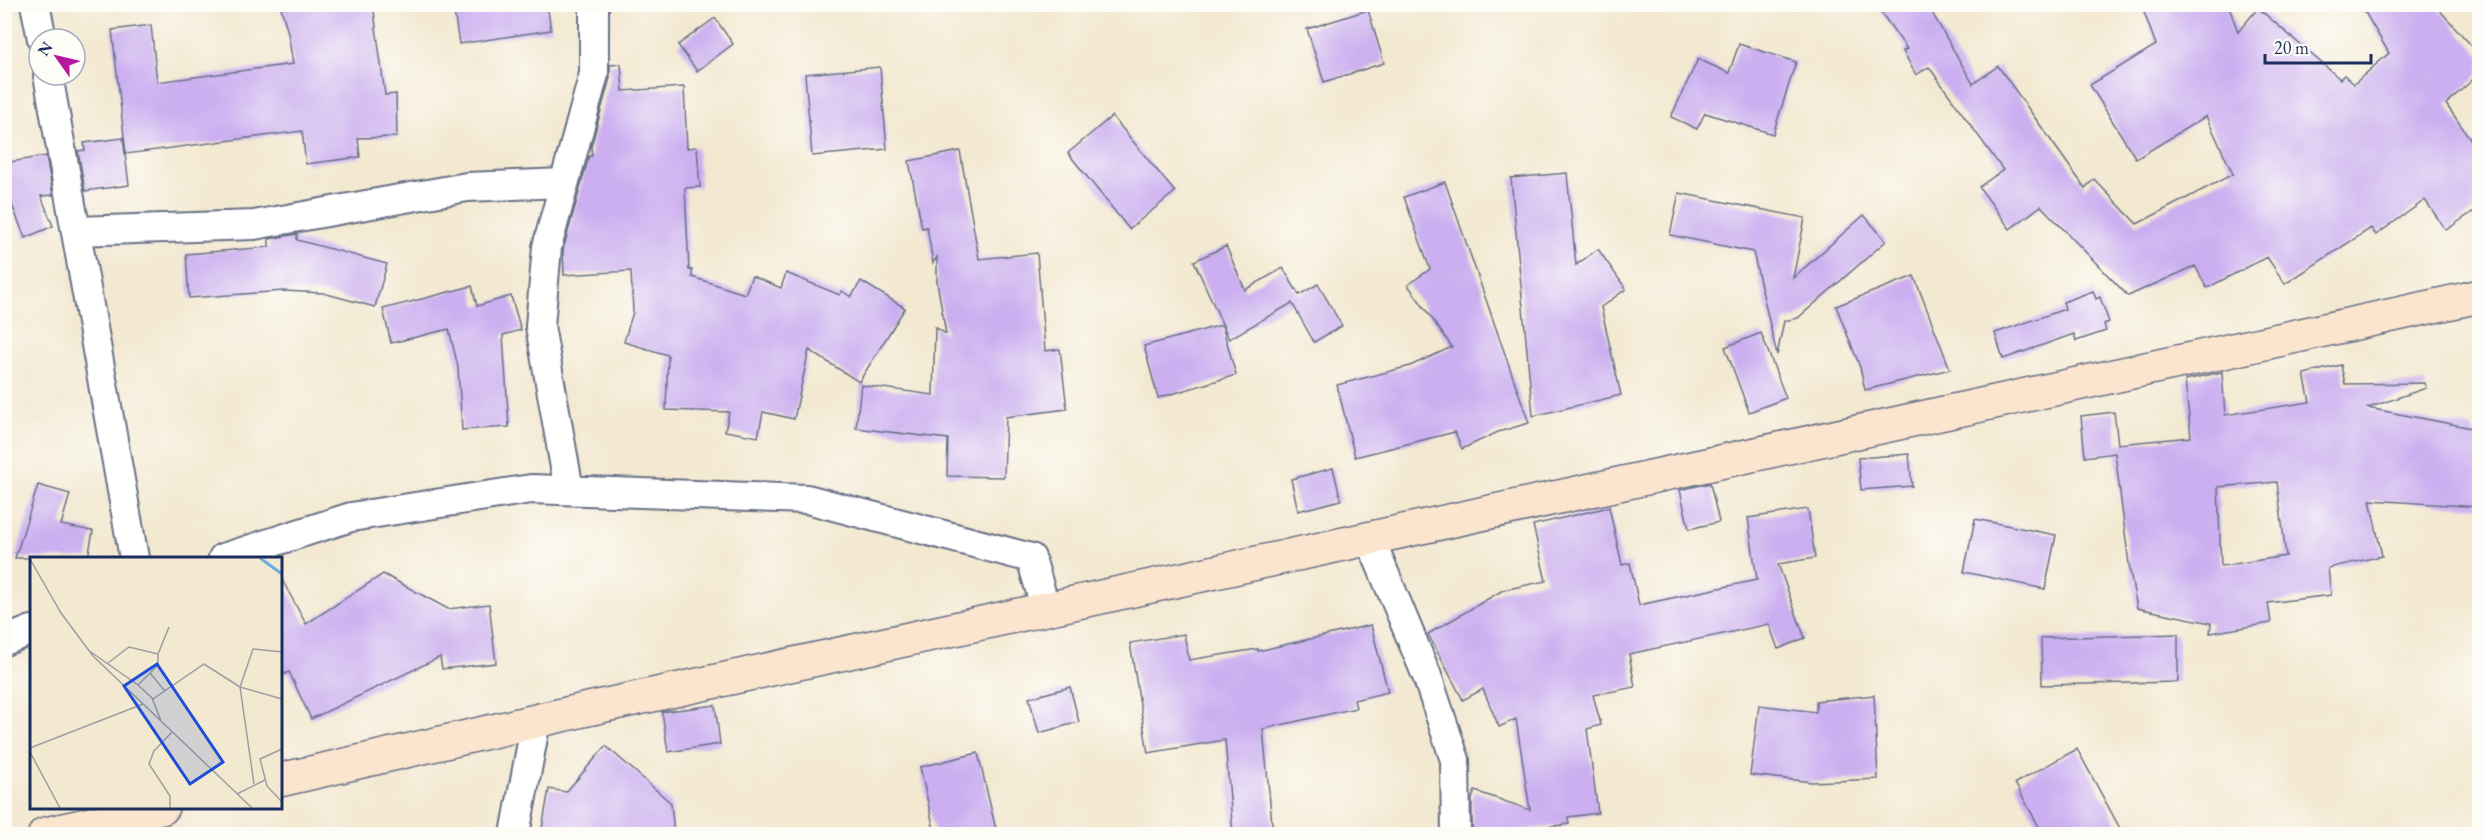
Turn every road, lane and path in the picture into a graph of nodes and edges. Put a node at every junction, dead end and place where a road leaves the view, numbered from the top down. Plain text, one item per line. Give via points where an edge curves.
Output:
1 (35, 4) edge
2 (594, 4) edge
3 (40, 27) edge
4 (50, 87) edge
5 (564, 183) junction
6 (76, 231) junction
7 (2480, 296) edge
8 (569, 490) junction
9 (1370, 539) junction
10 (135, 557) edge
11 (226, 557) edge
12 (1046, 610) junction
13 (30, 631) edge
14 (4, 641) edge
15 (536, 721) junction
16 (282, 780) edge
17 (153, 809) edge
18 (45, 834) edge
19 (515, 834) edge
20 (1456, 834) edge

1 - 3 street
2 - 5 street via 594,74
4 - 6 street
5 - 6 street via 467,187 254,225
5 - 8 street via 547,247 540,326
6 - 10 street
7 - 9 street
8 - 11 street via 531,489 351,517
8 - 12 street via 807,500 1031,558
9 - 12 street
9 - 20 street via 1427,676 1455,760
12 - 15 street
13 - 14 street
15 - 16 street
15 - 19 street
17 - 18 street

